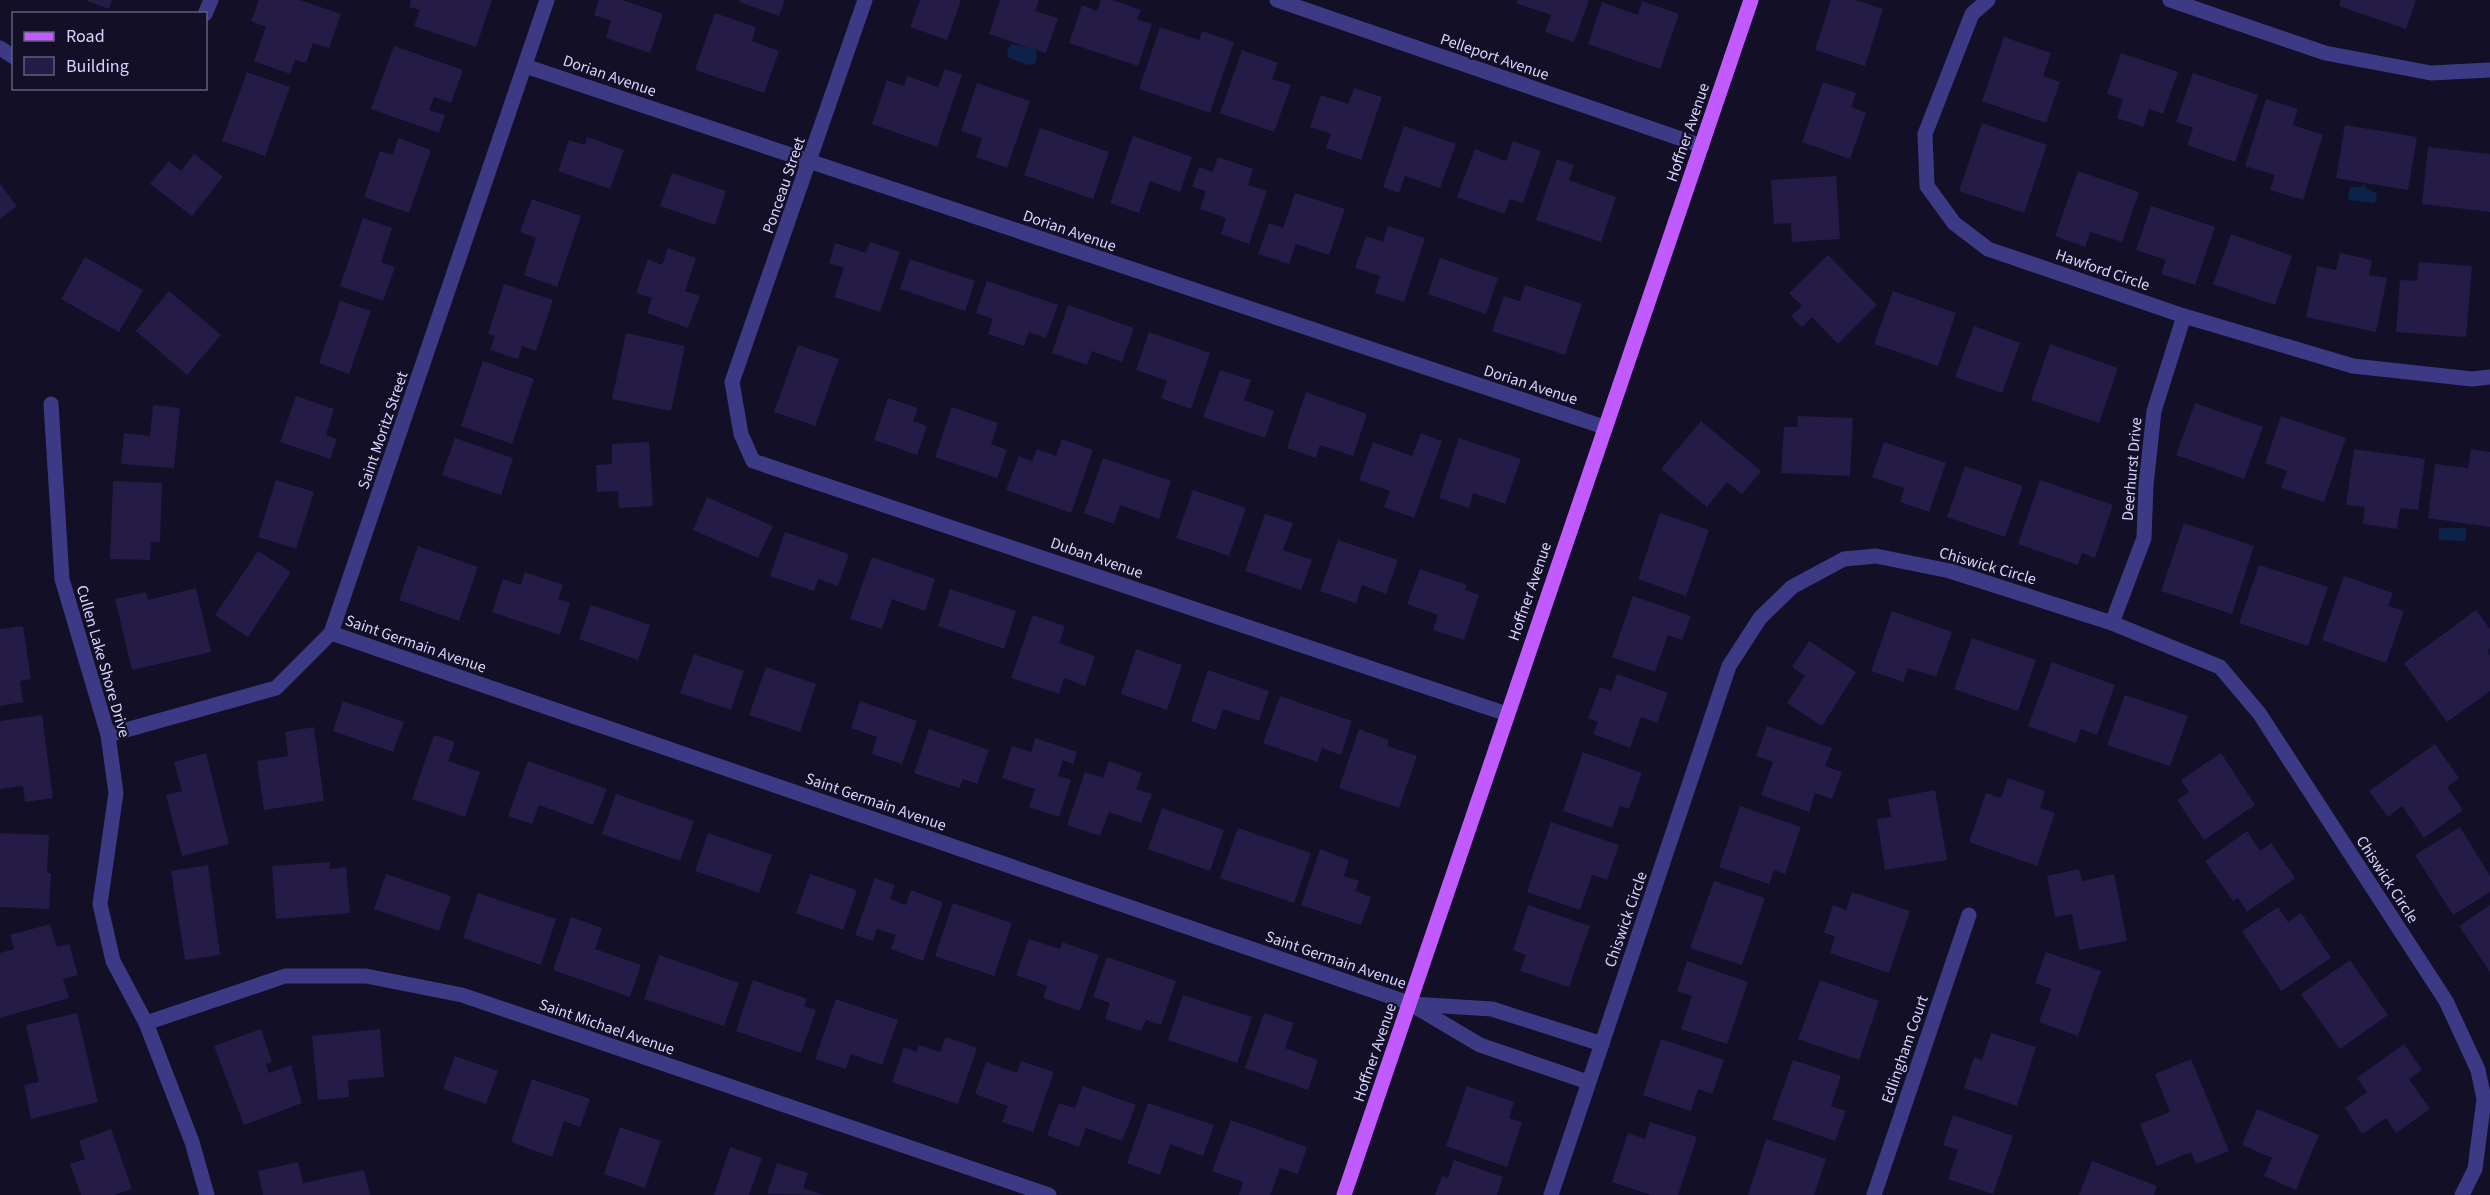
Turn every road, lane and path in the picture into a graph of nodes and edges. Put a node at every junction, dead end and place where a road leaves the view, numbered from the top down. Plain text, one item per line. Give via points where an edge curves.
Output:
1 (547, 0) edge
2 (865, 0) edge
3 (1277, 0) edge
4 (1751, 0) edge
5 (1988, 0) edge
6 (2170, 0) edge
7 (525, 66) junction
8 (2490, 70) edge
9 (1702, 146) junction
10 (811, 162) junction
11 (2184, 316) junction
12 (2490, 377) edge
13 (732, 382) joint
14 (51, 404) dead end
15 (1604, 427) junction
16 (2112, 623) junction
17 (331, 633) junction
18 (1507, 714) junction
19 (108, 735) junction
20 (1969, 915) dead end
21 (1409, 1003) junction
22 (146, 1023) junction
23 (1602, 1044) junction
24 (1588, 1082) junction
25 (207, 1195) edge
26 (1049, 1195) edge
27 (1344, 1195) edge
28 (1551, 1195) edge
29 (1874, 1195) edge
30 (2462, 1195) edge

1 - 7 street, Saint Moritz Street
2 - 10 street, Ponceau Street
3 - 9 street, Pelleport Avenue
4 - 9 main road, Hoffner Avenue
5 - 11 street, Hawford Circle via 1972,14 1926,134 1928,186 1954,223 1988,249
6 - 8 street via 2325,53 2431,73
7 - 10 street, Dorian Avenue
7 - 17 street, Saint Moritz Street
9 - 15 main road, Hoffner Avenue
10 - 13 street, Ponceau Street
10 - 15 street, Dorian Avenue
11 - 12 street, Hawford Circle via 2353,366 2472,379
11 - 16 street, Deerhurst Drive via 2154,411 2144,538
13 - 18 street, Duban Avenue via 741,434 753,461
14 - 19 street, Cullen Lake Shore Drive via 62,579
15 - 18 main road, Hoffner Avenue
16 - 23 street, Chiswick Circle via 1950,571 1876,556 1844,559 1792,586 1760,618 1729,666
16 - 30 street, Chiswick Circle via 2220,667 2259,713 2446,1002 2478,1070 2484,1100 2475,1169
17 - 19 street, Saint Moritz Street via 276,688
17 - 21 street, Saint Germain Avenue
18 - 21 main road, Hoffner Avenue
19 - 22 street, Cullen Lake Shore Drive via 116,793 100,904 113,961
20 - 29 street, Edlingham Court
21 - 23 street via 1492,1009
21 - 24 street via 1480,1045
21 - 27 main road, Hoffner Avenue
22 - 25 street, Cullen Lake Shore Drive via 192,1142
22 - 26 street, Saint Michael Avenue via 285,976 366,976 462,995
23 - 24 street, Chiswick Circle
24 - 28 street, Chiswick Circle

